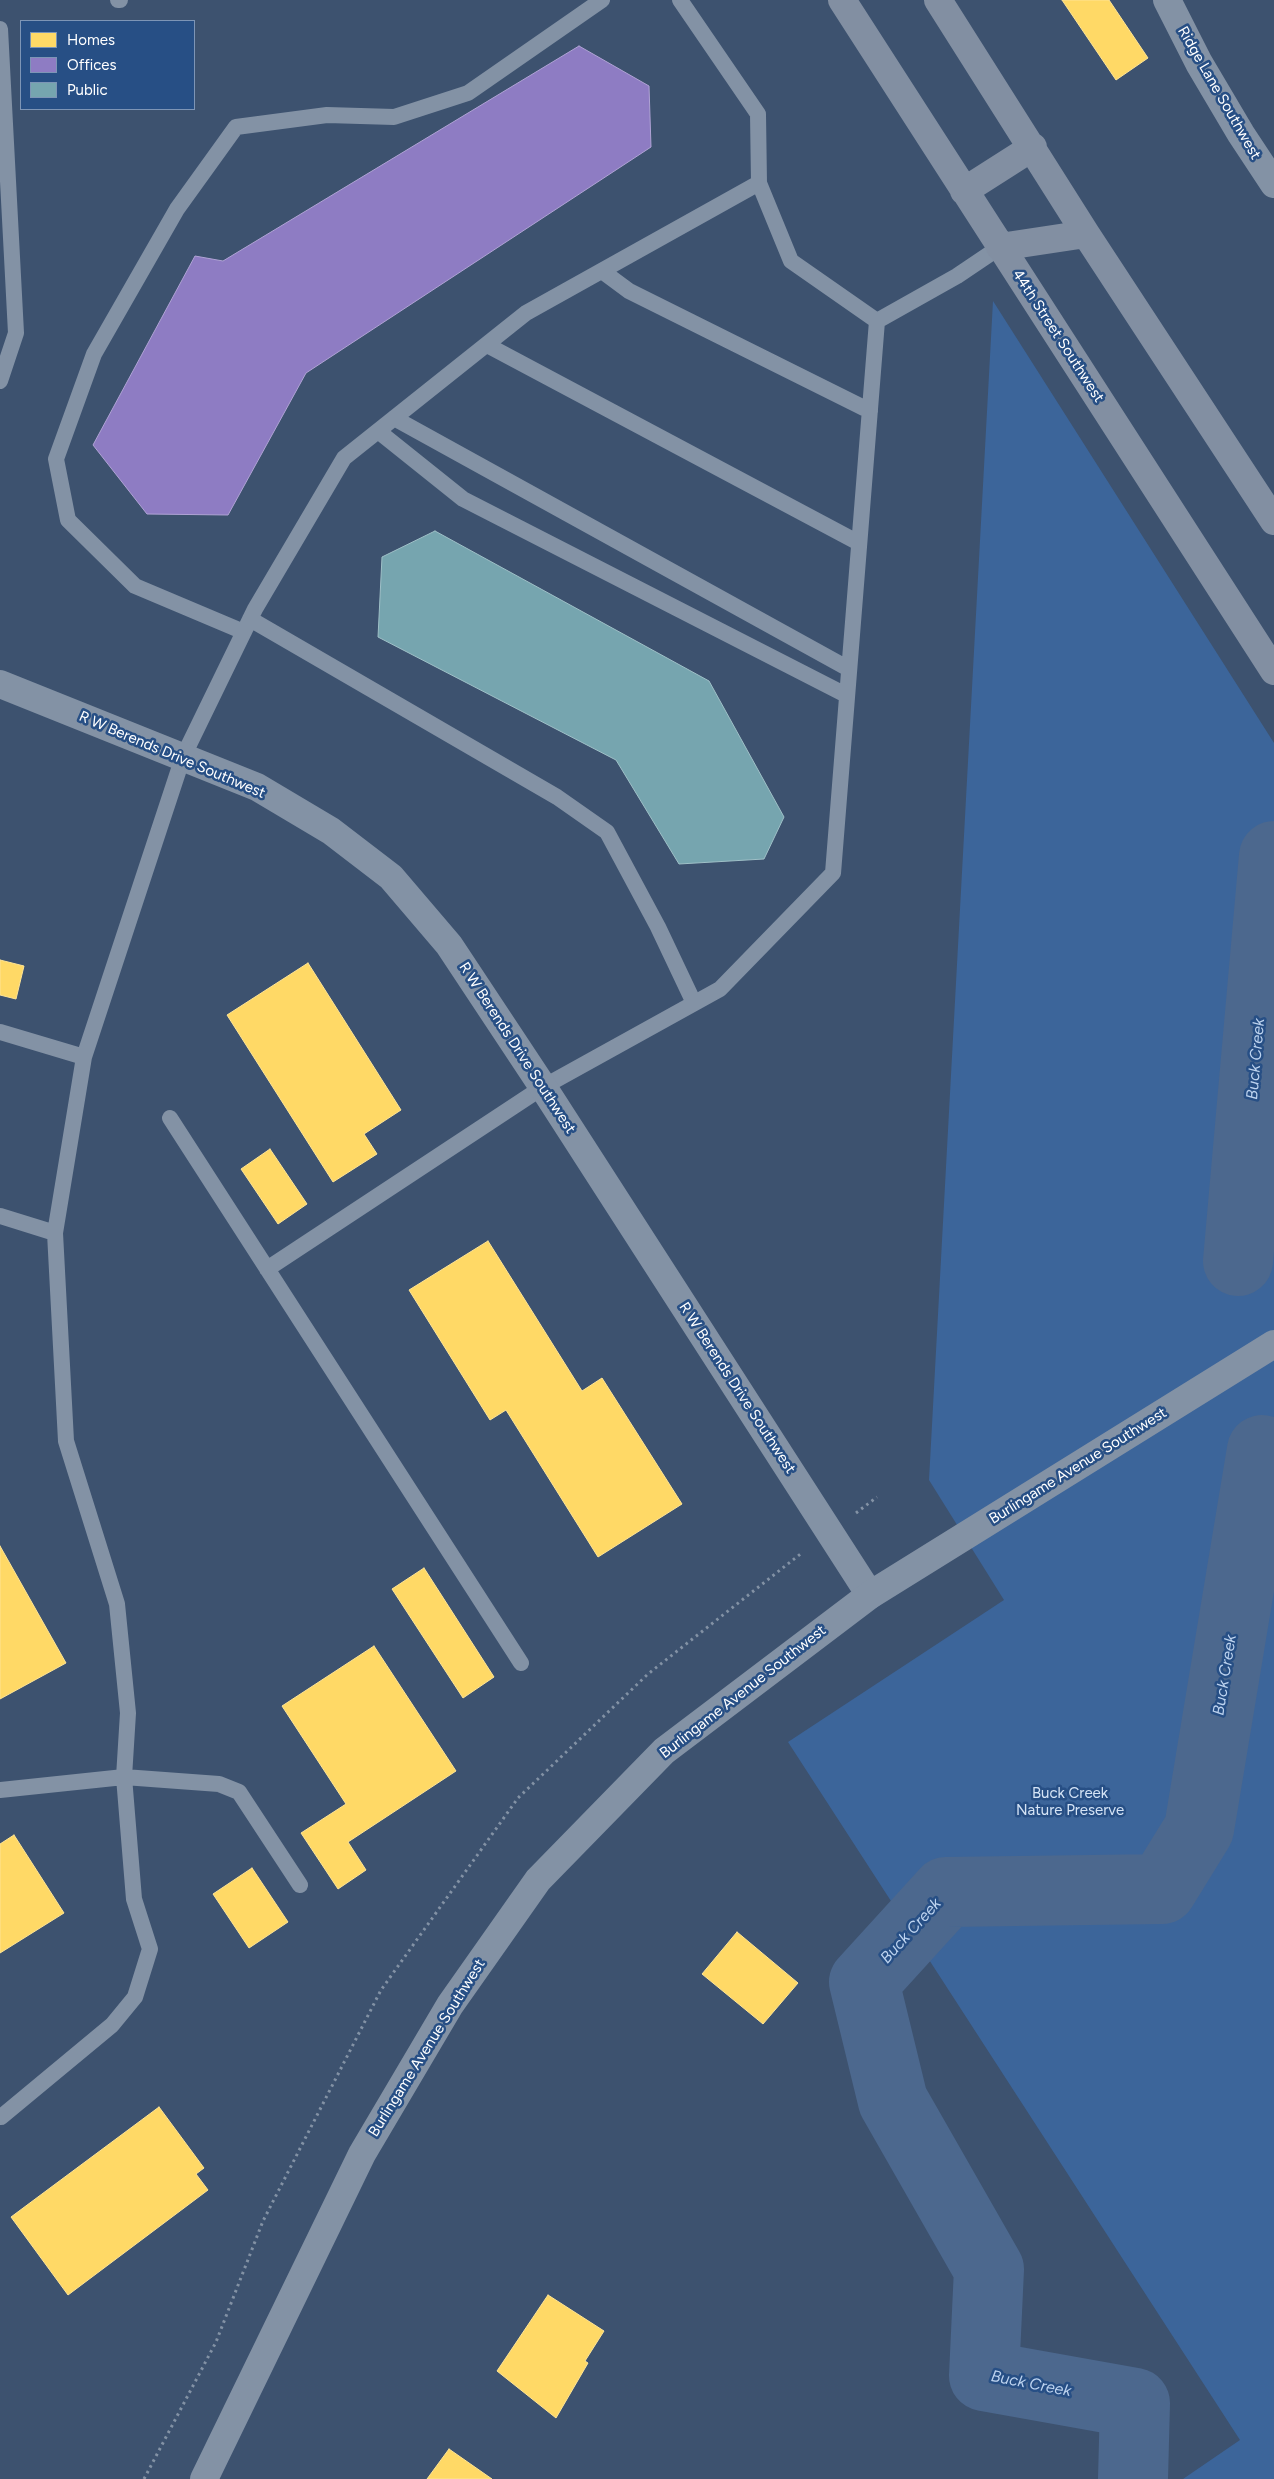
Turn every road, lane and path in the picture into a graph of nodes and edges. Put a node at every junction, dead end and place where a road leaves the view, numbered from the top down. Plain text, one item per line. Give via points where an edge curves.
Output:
1 (602, 0) edge
2 (680, 0) edge
3 (842, 0) edge
4 (938, 0) edge
5 (1167, 0) edge
6 (0, 29) edge
7 (2, 83) edge
8 (1032, 147) junction
9 (759, 183) junction
10 (1274, 184) edge
11 (964, 191) junction
12 (1086, 234) junction
13 (1000, 246) junction
14 (602, 271) junction
15 (877, 321) junction
16 (487, 344) junction
17 (0, 381) edge
18 (870, 412) junction
19 (394, 418) junction
20 (378, 431) junction
21 (1274, 521) edge
22 (859, 543) junction
23 (247, 625) junction
24 (848, 670) junction
25 (1274, 671) edge
26 (0, 684) edge
27 (846, 695) junction
28 (183, 757) junction
29 (694, 1003) junction
30 (0, 1032) edge
31 (84, 1058) junction
32 (543, 1086) junction
33 (170, 1118) dead end
34 (0, 1216) edge
35 (55, 1233) junction
36 (267, 1269) junction
37 (1274, 1344) edge
38 (870, 1595) junction
39 (521, 1663) dead end
40 (124, 1777) junction
41 (0, 1790) edge
42 (300, 1885) dead end
43 (1, 2117) edge
44 (204, 2479) edge

1 - 23 lane via 468,93 394,117 327,115 236,127 177,209 94,354 56,458 68,520 135,586
2 - 9 lane via 758,114
3 - 11 main road, 44th Street Southwest
4 - 8 main road
5 - 10 street, Ridge Lane Southwest via 1209,79
6 - 7 lane
7 - 17 lane via 16,333
8 - 11 main road
8 - 12 main road
9 - 14 lane
9 - 15 lane via 792,261
11 - 13 main road, 44th Street Southwest
12 - 13 main road
12 - 21 main road
13 - 15 lane via 958,276
13 - 25 main road, 44th Street Southwest
14 - 16 lane via 526,313
14 - 18 lane via 629,291
15 - 18 lane
16 - 19 lane
16 - 22 lane
18 - 22 lane
19 - 20 lane
19 - 24 lane
20 - 23 lane via 344,458
20 - 27 lane via 463,499
22 - 24 lane
23 - 28 lane
23 - 29 lane via 557,797 607,832
24 - 27 lane
26 - 28 street, R W Berends Drive Southwest
27 - 29 lane via 833,873 720,989
28 - 31 lane
28 - 32 street, R W Berends Drive Southwest via 257,787 331,831 391,878 448,945
29 - 32 lane
30 - 31 lane
31 - 35 lane
32 - 36 lane
32 - 38 street, R W Berends Drive Southwest
33 - 36 lane
34 - 35 lane
35 - 40 lane via 66,1441 117,1604 128,1713
36 - 39 lane
37 - 38 street, Burlingame Avenue Southwest
38 - 44 street, Burlingame Avenue Southwest via 664,1751 538,1880 450,2005 362,2154
40 - 41 lane
40 - 42 lane via 219,1784 239,1792
40 - 43 lane via 134,1898 150,1949 135,1997 112,2025

